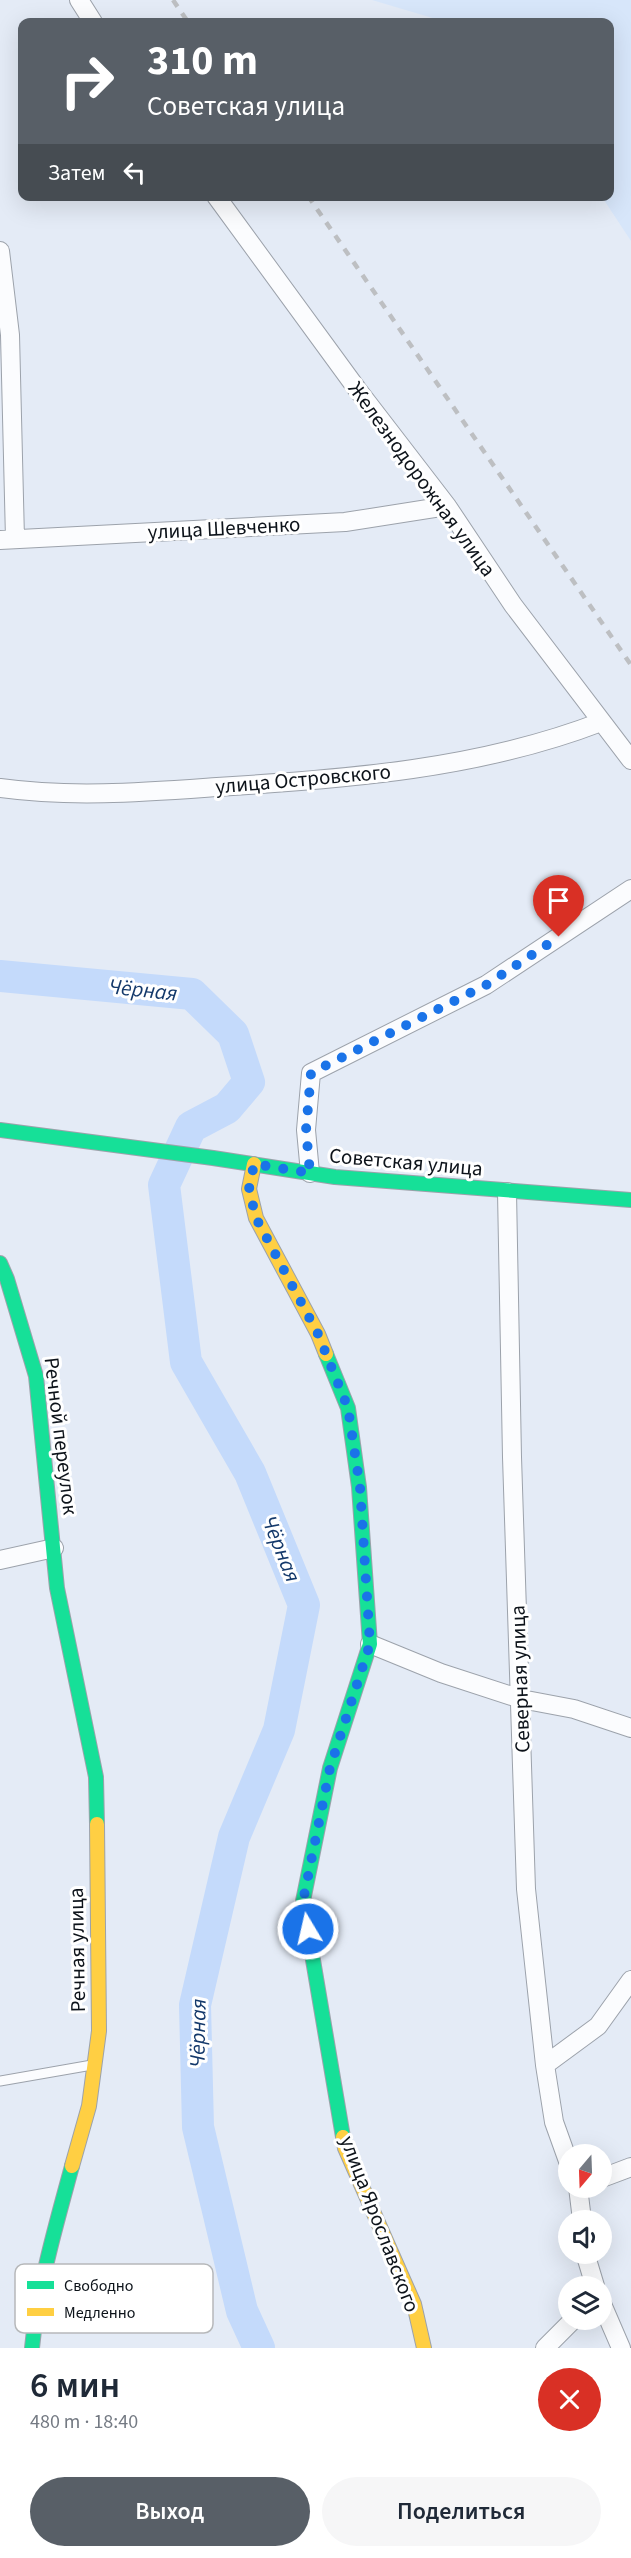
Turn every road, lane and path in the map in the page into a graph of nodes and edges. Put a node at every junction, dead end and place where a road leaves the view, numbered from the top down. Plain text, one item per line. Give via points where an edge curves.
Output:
1 (79, 0) edge
2 (90, 18) edge
3 (220, 201) edge
4 (0, 250) edge
5 (447, 506) junction
6 (8, 540) edge
7 (601, 722) junction
8 (631, 760) edge
9 (0, 788) edge
10 (631, 889) edge
11 (0, 1130) edge
12 (254, 1164) junction
13 (310, 1173) junction
14 (507, 1192) junction
15 (631, 1200) edge
16 (0, 1263) edge
17 (54, 1548) junction
18 (0, 1560) edge
19 (370, 1644) junction
20 (521, 1699) junction
21 (631, 1728) edge
22 (631, 1980) edge
23 (94, 2065) junction
24 (545, 2065) junction
25 (0, 2081) edge
26 (562, 2144) edge
27 (631, 2167) edge
28 (612, 2174) edge
29 (47, 2264) edge
30 (612, 2327) edge
31 (563, 2330) edge
32 (33, 2333) edge
33 (32, 2348) edge
34 (424, 2348) edge
35 (546, 2348) edge
36 (621, 2348) edge

1 - 2 street
3 - 5 street, Железнодорожная улица
4 - 6 street via 10,335
5 - 6 street, улица Шевченко via 345,522
5 - 7 street, Железнодорожная улица via 513,605
7 - 8 street, Железнодорожная улица
7 - 9 street, улица Островского via 477,759 325,780 123,793
10 - 13 street via 486,985 311,1073 306,1130
11 - 12 street, Советская улица
12 - 13 street, Советская улица
12 - 19 street, улица Ярославского via 249,1189 256,1218 318,1334 348,1408 360,1487
13 - 14 street, Советская улица
14 - 15 street, Советская улица
14 - 20 street, Северная улица
16 - 17 street, Речной переулок via 36,1376
17 - 18 street
17 - 23 street, Речная улица via 57,1588 96,1777 99,2031
19 - 20 street
19 - 34 street, улица Ярославского via 330,1768 303,1901 345,2148 414,2304
20 - 21 street via 574,1708
20 - 24 street, Северная улица via 526,1889
22 - 24 street via 598,2026
23 - 25 lane
23 - 29 street, Речная улица via 89,2106
24 - 26 street, Северная улица via 554,2122
27 - 28 street
30 - 36 street
31 - 35 street
32 - 33 street, Речная улица

